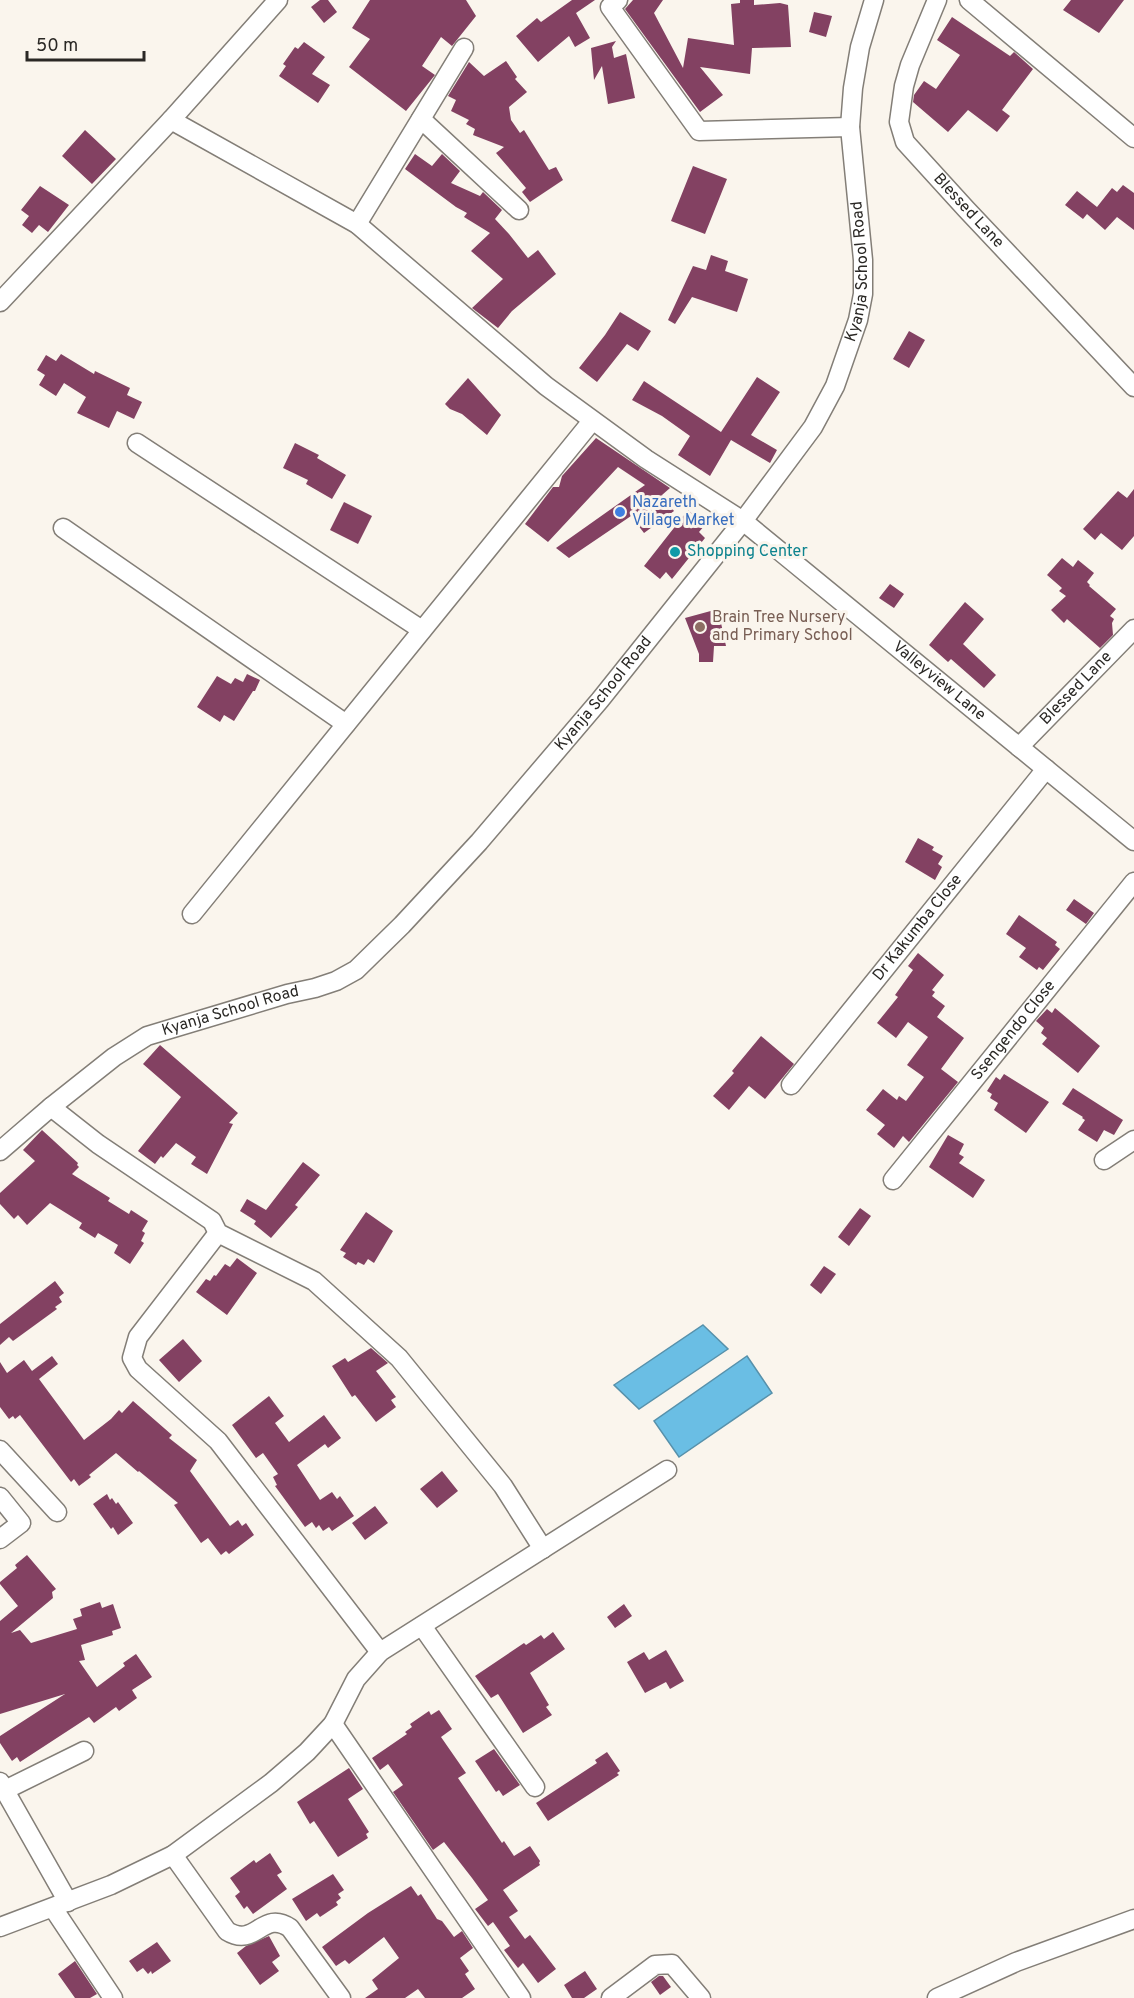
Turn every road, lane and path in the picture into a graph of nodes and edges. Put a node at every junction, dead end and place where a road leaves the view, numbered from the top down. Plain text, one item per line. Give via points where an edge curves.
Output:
1 (618, 0) edge
2 (874, 0) edge
3 (937, 0) edge
4 (969, 0) edge
5 (272, 2) edge
6 (464, 48) dead end
7 (421, 119) junction
8 (171, 120) junction
9 (850, 127) junction
10 (1134, 138) edge
11 (519, 210) dead end
12 (357, 224) junction
13 (0, 302) edge
14 (1134, 387) edge
15 (592, 421) junction
16 (137, 443) dead end
17 (743, 521) junction
18 (63, 528) dead end
19 (1134, 629) edge
20 (422, 630) junction
21 (346, 724) junction
22 (1019, 747) junction
23 (1046, 769) junction
24 (1134, 841) edge
25 (1134, 882) edge
26 (192, 914) dead end
27 (791, 1085) dead end
28 (51, 1107) junction
29 (1134, 1140) edge
30 (0, 1151) edge
31 (1104, 1160) dead end
32 (893, 1180) dead end
33 (218, 1233) junction
34 (3, 1458) edge
35 (667, 1470) dead end
36 (0, 1497) edge
37 (57, 1512) dead end
38 (0, 1539) edge
39 (543, 1549) junction
40 (422, 1626) junction
41 (380, 1652) junction
42 (333, 1724) junction
43 (84, 1751) dead end
44 (2, 1786) edge
45 (535, 1787) dead end
46 (173, 1855) junction
47 (60, 1905) junction
48 (1134, 1920) edge
49 (0, 1927) edge
50 (113, 1998) edge
51 (341, 1998) edge
52 (521, 1998) edge
53 (611, 1998) edge
54 (701, 1998) edge
55 (938, 1998) edge

1 - 9 street via 610,7 699,130
2 - 9 street, Kyanja School Road via 860,47
3 - 14 street, Blessed Lane via 904,86 899,122 905,142
4 - 10 street
5 - 8 street
6 - 7 street
7 - 11 street
7 - 12 street
8 - 12 street, Valleyview Lane
8 - 13 street
9 - 17 street, Kyanja School Road via 863,260 858,320 835,386 813,427
12 - 15 street, Valleyview Lane
15 - 17 street, Valleyview Lane
15 - 20 street
16 - 20 street
17 - 22 street, Valleyview Lane
17 - 28 street, Kyanja School Road via 600,700 486,833 402,926 356,970 315,988 147,1036
18 - 21 street
19 - 22 street, Blessed Lane
20 - 21 street
21 - 26 street
22 - 23 street, Valleyview Lane
23 - 24 street, Valleyview Lane
23 - 27 street, Dr Kakumba Close
25 - 32 street, Ssengendo Close
28 - 30 street, Kyanja School Road
28 - 33 street via 98,1144 212,1221
29 - 31 street
33 - 39 street via 314,1281 399,1358 503,1486
33 - 41 street via 138,1337 132,1358 138,1369 218,1441
34 - 37 street
35 - 39 street
36 - 38 street via 21,1523
39 - 40 street
40 - 41 street
40 - 45 street
41 - 42 street via 356,1679
42 - 46 street via 289,1768
42 - 52 street
43 - 44 street
44 - 47 street
46 - 47 street
46 - 51 street via 227,1930 236,1937 271,1923 286,1925
47 - 49 street
47 - 50 street
48 - 55 street via 1016,1962
53 - 54 street via 655,1965 672,1964

